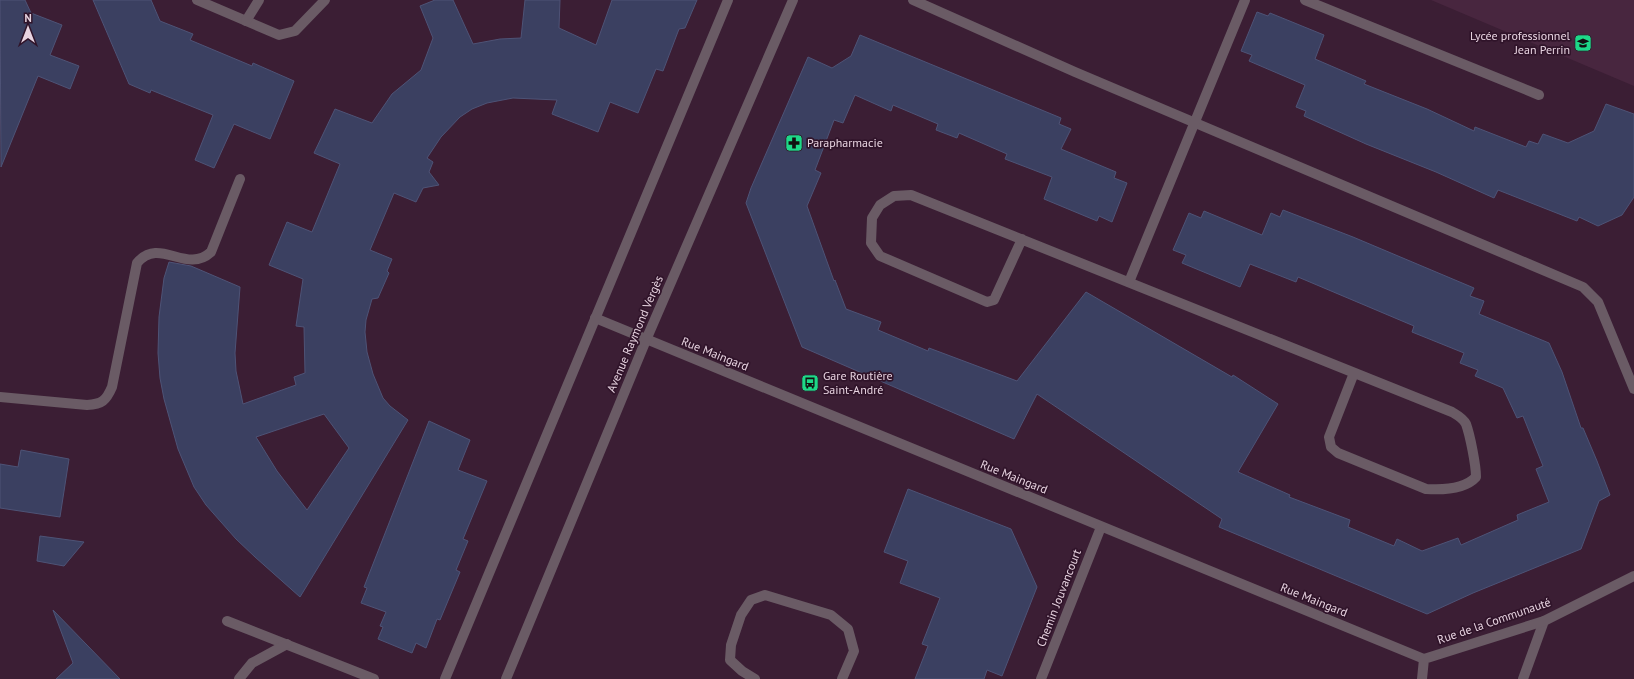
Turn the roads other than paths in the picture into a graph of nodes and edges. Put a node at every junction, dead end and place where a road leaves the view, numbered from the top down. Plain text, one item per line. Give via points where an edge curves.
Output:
1 (197, 0) edge
2 (259, 0) edge
3 (325, 0) edge
4 (728, 0) edge
5 (793, 0) edge
6 (913, 0) edge
7 (1245, 0) edge
8 (1304, 0) edge
9 (246, 21) junction
10 (1539, 95) dead end
11 (1195, 123) junction
12 (240, 179) dead end
13 (1022, 239) junction
14 (1129, 282) junction
15 (596, 318) junction
16 (646, 340) junction
17 (1354, 373) junction
18 (1634, 389) edge
19 (0, 397) edge
20 (1101, 527) junction
21 (1634, 576) edge
22 (227, 621) dead end
23 (1544, 621) junction
24 (287, 644) junction
25 (1424, 659) junction
26 (239, 679) edge
27 (374, 679) edge
28 (445, 679) edge
29 (506, 679) edge
30 (755, 679) edge
31 (842, 679) edge
32 (1041, 679) edge
33 (1422, 679) edge
34 (1523, 679) edge

1 - 9 street
2 - 9 street
3 - 9 street via 295,31 287,34 279,35
4 - 15 street
5 - 16 street, Avenue Raymond Vergès
6 - 11 street
7 - 11 street
8 - 10 street
11 - 14 street
11 - 18 street via 1582,288 1598,302
12 - 19 street via 211,252 204,258 195,261 159,253 143,256 137,263 108,397 99,404 87,405
13 - 13 street via 998,294 994,300 987,302 880,256 871,243 872,218 880,205 894,196 911,195
13 - 14 street
14 - 17 street
15 - 16 street, Rue Maingard
15 - 28 street
16 - 20 street, Rue Maingard
16 - 29 street, Avenue Raymond Vergès
17 - 17 street via 1452,412 1461,418 1466,424 1476,477 1470,483 1441,490 1426,489 1338,453 1331,447 1329,437
20 - 25 street, Rue Maingard
20 - 32 street, Chemin Jouvancourt
21 - 23 street, Rue de la Communauté
22 - 24 street
23 - 25 street, Rue de la Communauté
23 - 34 street
24 - 26 street via 252,663
24 - 27 street
25 - 33 street
30 - 31 street via 730,660 731,645 741,615 751,600 765,595 831,615 848,629 854,651

